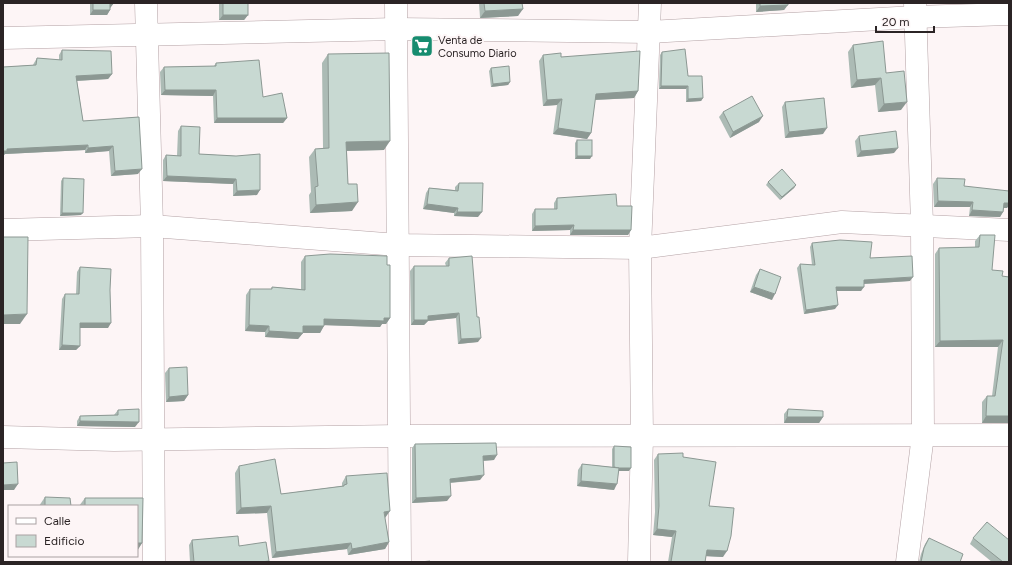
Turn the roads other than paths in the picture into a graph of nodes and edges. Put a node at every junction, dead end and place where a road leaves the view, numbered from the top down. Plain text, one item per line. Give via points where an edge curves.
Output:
1 (146, 3) edge
2 (396, 3) edge
3 (650, 3) edge
4 (915, 10) edge
5 (1009, 14) edge
6 (396, 29) junction
7 (650, 32) junction
8 (146, 35) junction
9 (3, 38) edge
10 (922, 225) junction
11 (152, 226) junction
12 (3, 230) edge
13 (1009, 230) edge
14 (398, 245) junction
15 (640, 248) junction
16 (923, 435) junction
17 (1009, 435) edge
18 (399, 436) junction
19 (642, 436) junction
20 (3, 437) edge
21 (152, 440) junction
22 (154, 562) edge
23 (400, 562) edge
24 (639, 562) edge
25 (907, 562) edge

1 - 8 street
2 - 6 street
3 - 7 street
4 - 5 street
4 - 7 street
4 - 10 street
6 - 7 street
6 - 8 street
6 - 14 street
7 - 15 street
8 - 9 street
8 - 11 street
10 - 13 street
10 - 15 street via 842,222
10 - 16 street
11 - 12 street
11 - 14 street
11 - 21 street
14 - 15 street
14 - 18 street
15 - 19 street
16 - 17 street
16 - 19 street
16 - 25 street
18 - 19 street
18 - 21 street
18 - 23 street
19 - 24 street
20 - 21 street
21 - 22 street

